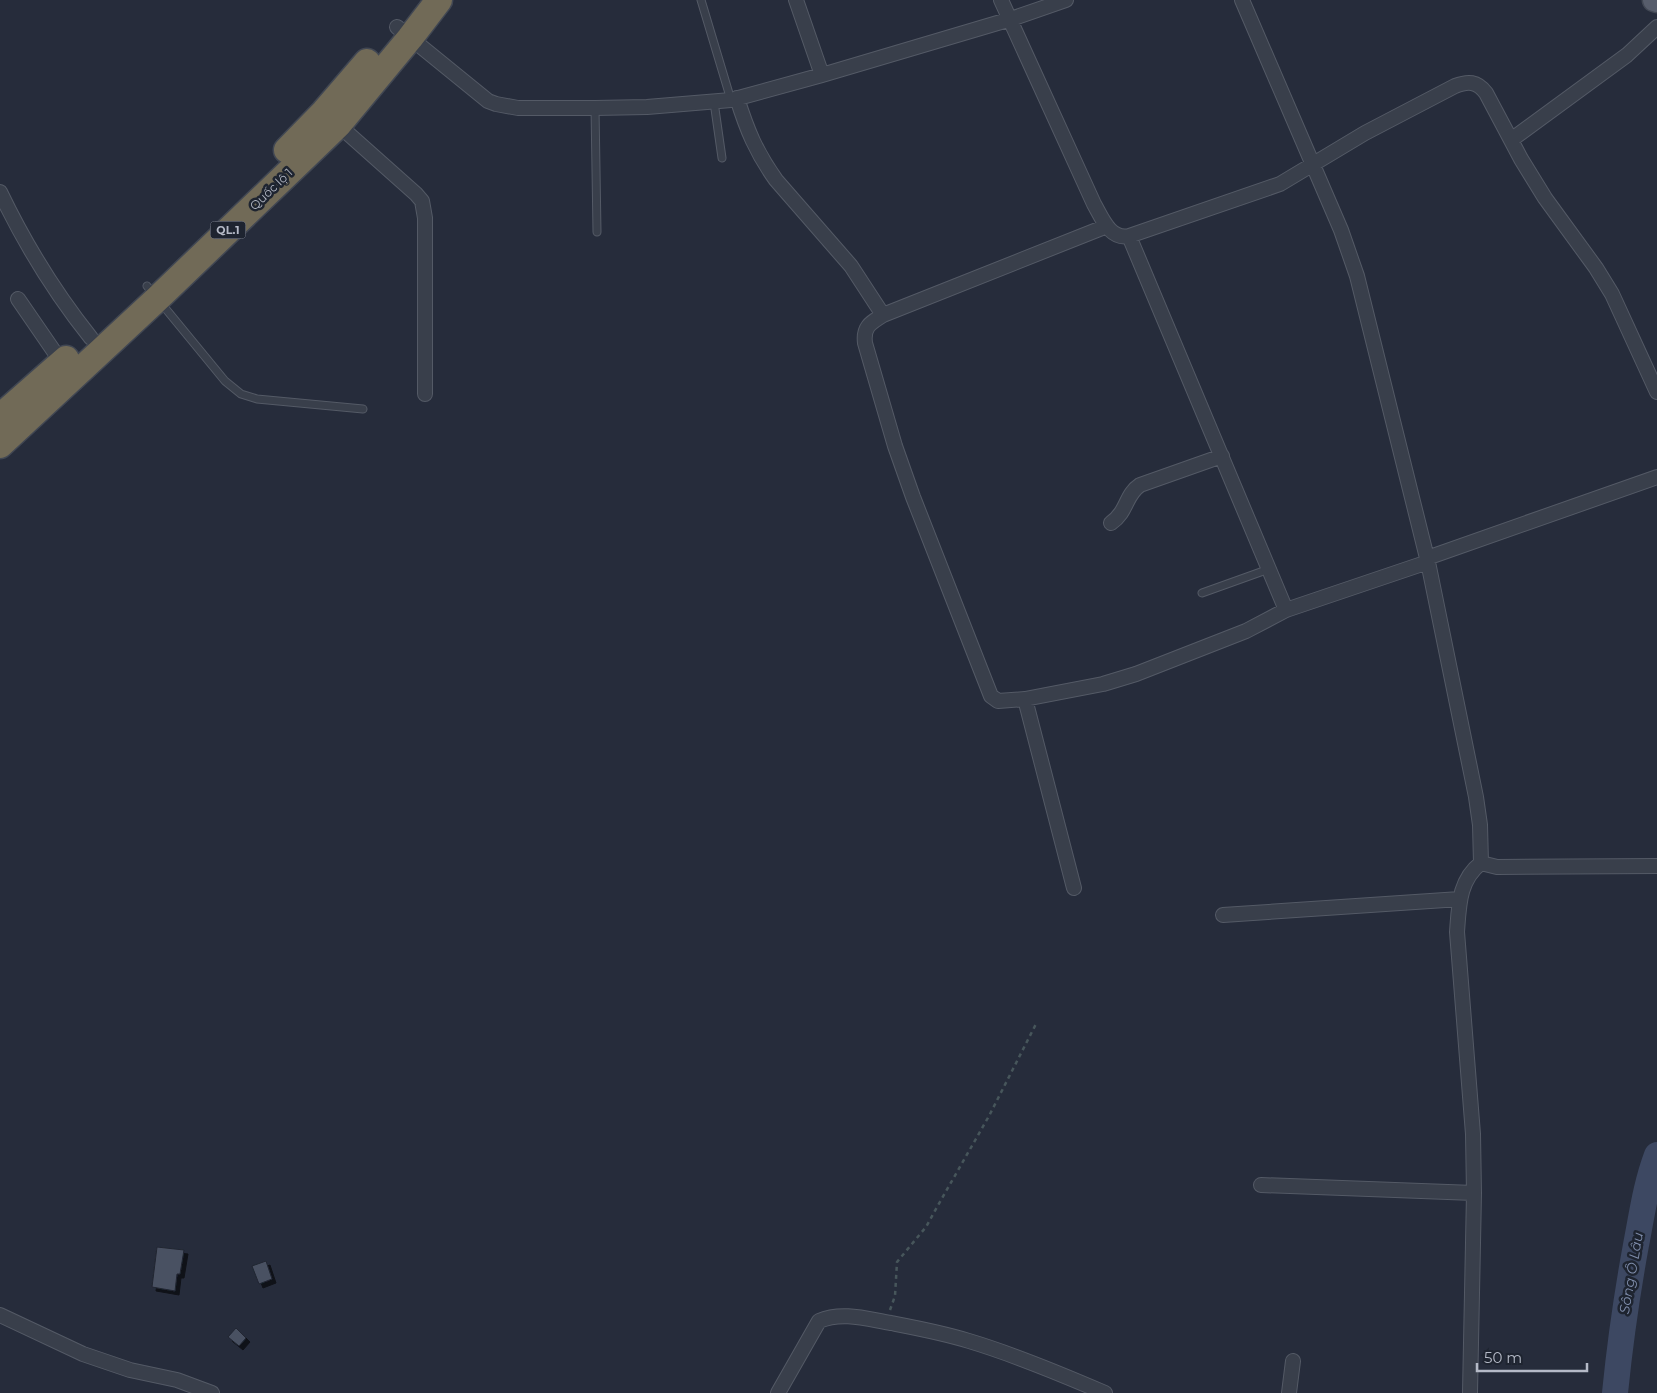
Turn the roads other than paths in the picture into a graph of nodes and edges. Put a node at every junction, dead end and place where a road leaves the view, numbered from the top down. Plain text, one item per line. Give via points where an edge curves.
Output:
1 (418, 0) edge
2 (439, 0) edge
3 (701, 0) edge
4 (796, 0) edge
5 (1002, 0) edge
6 (1066, 0) edge
7 (1242, 0) edge
8 (1011, 19) junction
9 (1657, 27) edge
10 (404, 33) junction
11 (822, 75) junction
12 (734, 99) junction
13 (714, 102) junction
14 (595, 108) junction
15 (331, 118) junction
16 (1511, 140) junction
17 (722, 158) dead end
18 (1312, 164) junction
19 (0, 192) edge
20 (1107, 226) junction
21 (597, 232) dead end
22 (1129, 236) junction
23 (152, 292) junction
24 (18, 300) dead end
25 (884, 315) junction
26 (91, 338) junction
27 (62, 363) junction
28 (1657, 392) edge
29 (425, 394) dead end
30 (363, 409) dead end
31 (0, 417) edge
32 (0, 444) edge
33 (1222, 456) junction
34 (1657, 477) edge
35 (1111, 523) dead end
36 (1427, 560) junction
37 (1269, 569) junction
38 (1202, 593) dead end
39 (1286, 610) junction
40 (1025, 699) junction
41 (1481, 863) junction
42 (1657, 866) edge
43 (1074, 888) dead end
44 (1460, 899) junction
45 (1223, 915) dead end
46 (1261, 1185) dead end
47 (1474, 1192) junction
48 (0, 1315) edge
49 (1293, 1361) dead end
50 (212, 1393) edge
51 (778, 1393) edge
52 (1106, 1393) edge
53 (1290, 1393) edge
54 (1470, 1393) edge

1 - 10 highway, Quốc lộ 1 / QL.1
2 - 10 highway, Quốc lộ 1 / QL.1
3 - 12 lane
4 - 11 street
5 - 8 street
6 - 8 street
7 - 18 street
8 - 11 street
8 - 20 street via 1094,204
9 - 16 street via 1627,55
10 - 14 street via 488,101 518,108
10 - 15 highway, Quốc lộ 1 / QL.1
11 - 12 street
12 - 13 street
12 - 25 street via 765,166 851,266
13 - 14 street
13 - 17 lane
14 - 21 lane
15 - 23 highway, Quốc lộ 1 / QL.1
15 - 29 street via 422,201 425,218
16 - 18 street via 1482,88 1465,82
16 - 28 street via 1545,198 1609,287
18 - 22 street via 1280,184
18 - 36 street via 1357,276
19 - 26 street via 40,268
20 - 22 street via 1116,235
20 - 25 street
22 - 33 street
23 - 26 highway, Quốc lộ 1 / QL.1
23 - 30 lane via 225,381 241,394 257,399
23 - 32 highway, Quốc lộ 1 / QL.1
24 - 27 street
25 - 40 street via 867,327 865,344 913,497 990,696 998,701
26 - 27 highway, Quốc lộ 1 / QL.1
27 - 31 highway, Quốc lộ 1 / QL.1
33 - 35 street via 1140,484 1121,514
33 - 37 street
34 - 36 street
36 - 39 street
36 - 41 street via 1476,797
37 - 38 lane
37 - 39 street
39 - 40 street via 1246,631 1136,674 1103,684
40 - 43 street
41 - 42 street via 1497,867
41 - 44 street via 1469,873
44 - 45 street
44 - 47 street via 1458,949 1471,1101
46 - 47 street
47 - 54 street
48 - 50 street via 83,1354
49 - 53 street
51 - 52 street via 820,1321 841,1316 934,1331 970,1341

